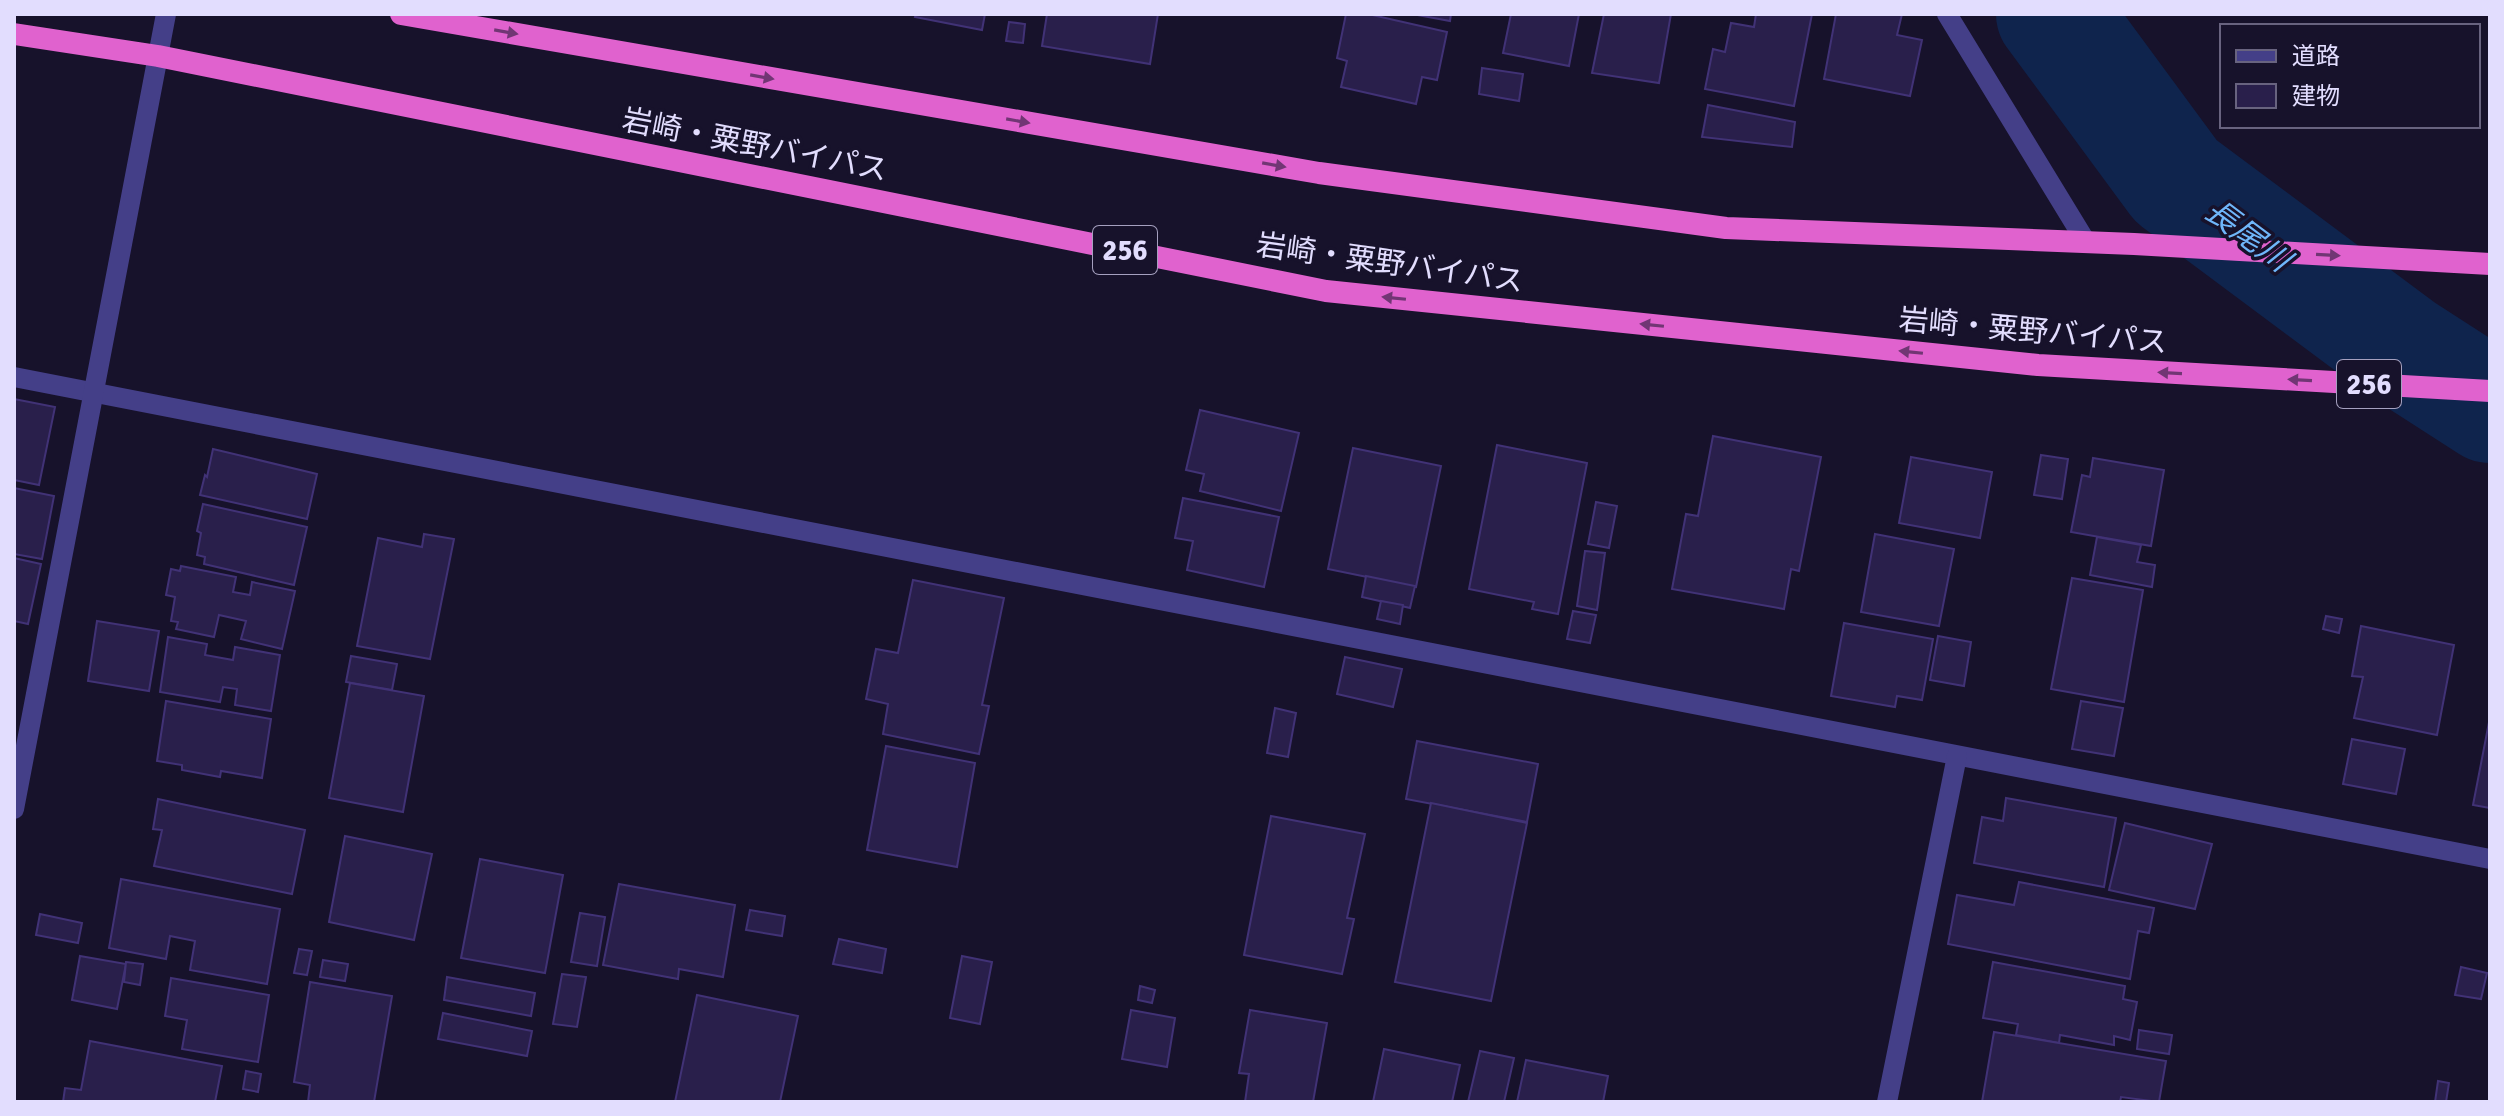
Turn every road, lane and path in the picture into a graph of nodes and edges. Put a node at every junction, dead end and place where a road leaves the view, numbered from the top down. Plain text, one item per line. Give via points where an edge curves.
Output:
1 (166, 14) edge
2 (401, 14) edge
3 (1947, 14) edge
4 (14, 34) edge
5 (158, 56) junction
6 (2086, 242) junction
7 (2490, 264) edge
8 (14, 377) edge
9 (93, 391) junction
10 (2490, 391) edge
11 (1957, 756) junction
12 (14, 809) edge
13 (2490, 859) edge
14 (1887, 1102) edge

1 - 5 street
2 -> 6 highway via 1366,180 1726,228
3 - 6 street
4 - 5 highway, 岩崎・粟野バイパス / 256
5 - 9 street
10 -> 5 highway, 岩崎・粟野バイパス / 256 via 2038,365 1326,291
6 -> 7 highway
8 - 9 street
9 - 11 street
9 - 12 street
11 - 13 street
11 - 14 street

